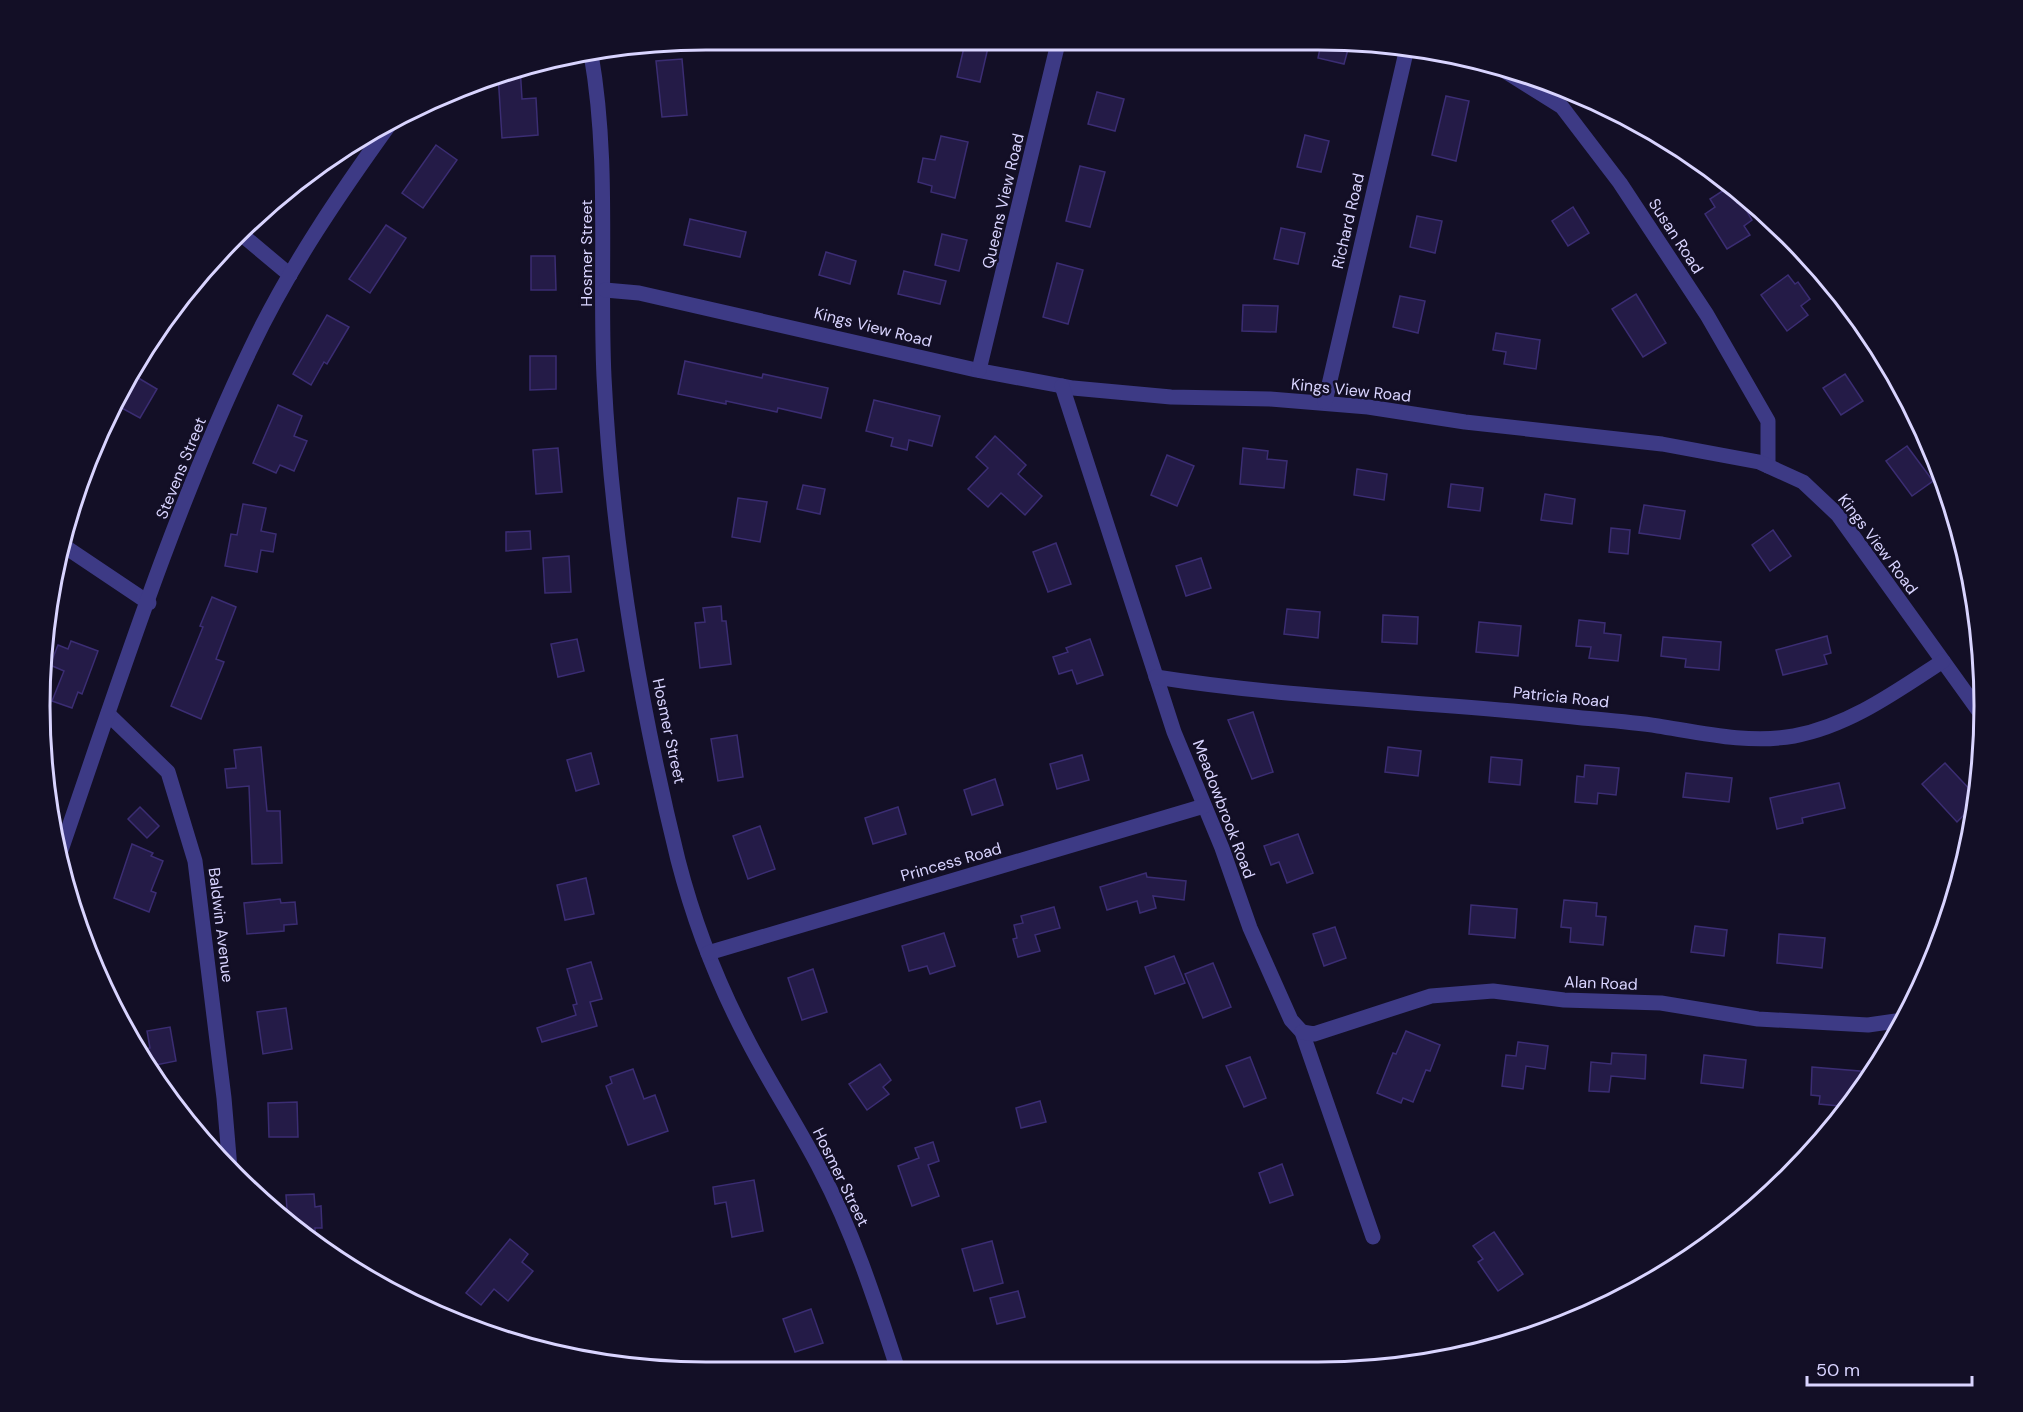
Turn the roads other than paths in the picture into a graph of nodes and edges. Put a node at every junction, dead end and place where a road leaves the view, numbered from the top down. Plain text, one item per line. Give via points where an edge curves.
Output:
1 (1056, 50) edge
2 (1405, 55) edge
3 (592, 60) edge
4 (1523, 83) edge
5 (383, 134) edge
6 (246, 238) edge
7 (290, 275) junction
8 (605, 290) junction
9 (978, 370) junction
10 (1062, 386) junction
11 (1325, 402) junction
12 (1768, 466) junction
13 (69, 549) edge
14 (149, 603) junction
15 (1943, 661) junction
16 (1156, 677) junction
17 (1974, 704) edge
18 (108, 714) junction
19 (1204, 806) junction
20 (64, 842) edge
21 (708, 953) junction
22 (1893, 1021) edge
23 (1302, 1032) junction
24 (229, 1157) edge
25 (1373, 1237) dead end
26 (895, 1362) edge

1 - 9 street, Queens View Road
2 - 11 street, Richard Road
3 - 8 street, Hosmer Street via 603,173
4 - 12 street, Susan Road via 1562,107 1620,183 1707,315 1768,421
5 - 7 street, Stevens Street
6 - 7 street
7 - 14 street, Stevens Street via 239,376
8 - 9 street, Kings View Road via 639,293
8 - 21 street, Hosmer Street via 607,420 620,567 678,858
9 - 10 street, Kings View Road
10 - 11 street, Kings View Road via 1161,397
10 - 16 street, Meadowbrook Road
11 - 12 street, Kings View Road via 1662,444
12 - 15 street, Kings View Road via 1803,482 1838,515
13 - 14 street
14 - 18 street, Stevens Street
15 - 16 street, Patricia Road via 1844,720 1794,736 1742,738 1470,706 1312,695
15 - 17 street, Kings View Road
16 - 19 street, Meadowbrook Road
18 - 20 street, Stevens Street
18 - 24 street, Baldwin Avenue via 168,772 195,861
19 - 21 street, Princess Road
19 - 23 street, Meadowbrook Road via 1250,928 1291,1020
21 - 26 street, Hosmer Street via 748,1041 842,1215
22 - 23 street, Alan Road via 1868,1025 1758,1019 1661,1003 1564,1000 1493,992 1431,996 1314,1034
23 - 25 street, Meadowbrook Road

